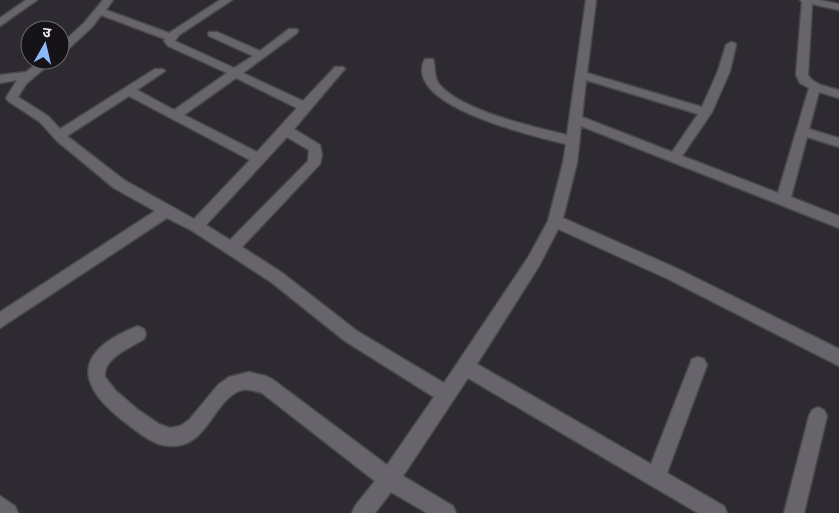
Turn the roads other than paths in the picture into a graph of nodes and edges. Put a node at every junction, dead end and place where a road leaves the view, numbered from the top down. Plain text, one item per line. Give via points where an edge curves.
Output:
1 (32, 0) edge
2 (108, 0) edge
3 (227, 0) edge
4 (591, 0) edge
5 (806, 0) edge
6 (838, 5) edge
7 (100, 11) junction
8 (0, 23) edge
9 (293, 31) dead end
10 (214, 34) dead end
11 (170, 37) junction
12 (70, 42) edge
13 (731, 45) dead end
14 (261, 55) junction
15 (429, 61) dead end
16 (339, 69) dead end
17 (36, 70) edge
18 (159, 71) dead end
19 (235, 73) junction
20 (30, 75) junction
21 (582, 75) junction
22 (0, 79) edge
23 (815, 87) junction
24 (129, 91) junction
25 (839, 94) edge
26 (305, 107) junction
27 (706, 112) junction
28 (175, 115) junction
29 (577, 120) junction
30 (286, 130) junction
31 (802, 131) junction
32 (59, 136) junction
33 (574, 141) junction
34 (839, 143) edge
35 (674, 158) junction
36 (259, 159) junction
37 (782, 200) junction
38 (166, 210) junction
39 (556, 221) junction
40 (839, 222) edge
41 (196, 226) junction
42 (231, 249) junction
43 (0, 321) edge
44 (138, 334) dead end
45 (839, 358) edge
46 (698, 365) dead end
47 (465, 367) junction
48 (446, 395) junction
49 (818, 416) dead end
50 (656, 478) junction
51 (389, 479) junction
52 (0, 506) edge
53 (8, 513) edge
54 (362, 513) edge
55 (446, 513) edge
56 (717, 513) edge
57 (794, 513) edge

1 - 8 street
2 - 7 street
3 - 11 street
4 - 21 street
5 - 6 street
5 - 23 street via 802,76
7 - 11 street
7 - 12 street
9 - 14 street
10 - 14 street
11 - 19 street via 172,44
13 - 27 street via 724,71
14 - 19 street
15 - 33 street via 429,77 436,88 448,96 496,119
16 - 26 street
17 - 20 street
18 - 24 street
19 - 26 street
19 - 28 street
20 - 22 street
20 - 32 street via 12,98 44,118
21 - 27 street
21 - 29 street
23 - 25 street
23 - 31 street
24 - 28 street
24 - 32 street
26 - 30 street
27 - 35 street
28 - 36 street
29 - 33 street
29 - 35 street
30 - 36 street
30 - 42 street via 315,148 313,164
31 - 34 street
31 - 37 street
32 - 38 street via 119,184
33 - 39 street
35 - 37 street
36 - 41 street
37 - 40 street
38 - 41 street
38 - 43 street
39 - 45 street via 671,273
39 - 47 street
41 - 42 street
42 - 48 street via 276,277 351,336
44 - 51 street via 106,355 95,373 104,391 152,431 170,437 183,434 230,385 254,380 266,385
46 - 50 street
47 - 48 street
47 - 50 street
48 - 51 street
49 - 57 street
50 - 56 street
51 - 54 street
51 - 55 street
52 - 53 street

